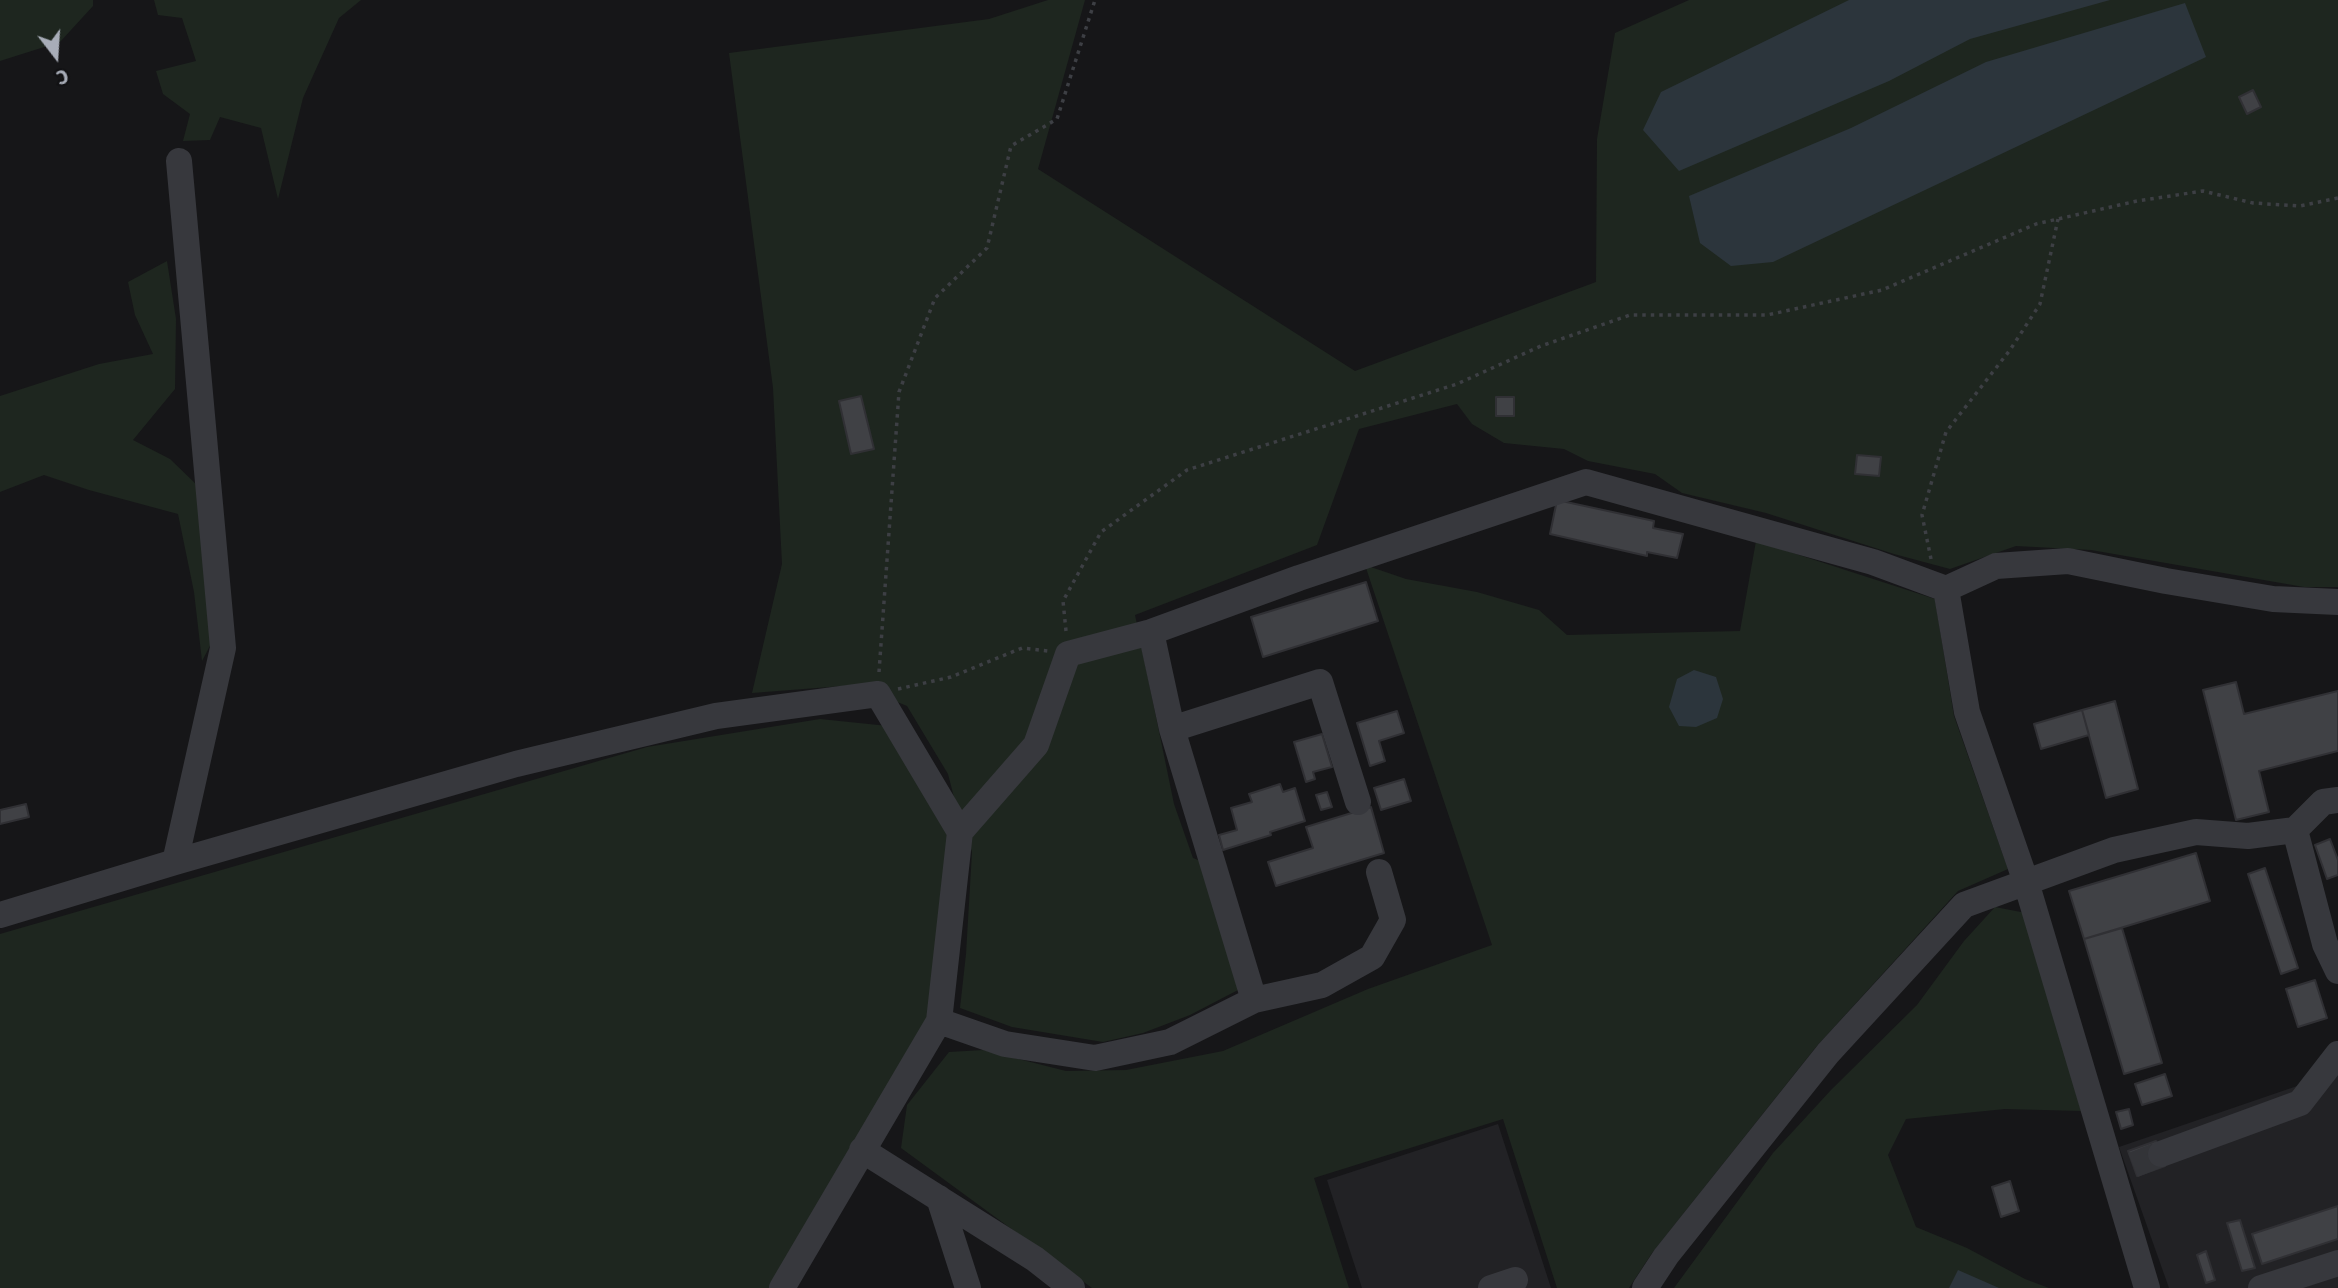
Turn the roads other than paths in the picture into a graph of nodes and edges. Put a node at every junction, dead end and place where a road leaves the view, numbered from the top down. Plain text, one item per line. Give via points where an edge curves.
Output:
1 (179, 161) dead end
2 (1946, 589) junction
3 (2338, 602) edge
4 (1151, 632) junction
5 (1172, 729) junction
6 (2338, 800) edge
7 (1358, 802) dead end
8 (2295, 830) junction
9 (960, 832) junction
10 (174, 862) junction
11 (1379, 872) dead end
12 (2025, 881) junction
13 (0, 915) edge
14 (2338, 971) edge
15 (1254, 1000) junction
16 (939, 1021) junction
17 (2338, 1054) edge
18 (862, 1150) junction
19 (2161, 1154) tunnel mouth
20 (939, 1198) junction
21 (2338, 1263) edge
22 (782, 1288) edge
23 (968, 1288) edge
24 (1072, 1288) edge
25 (1645, 1288) edge
26 (2147, 1288) edge
27 (2261, 1288) edge

1 - 10 street via 223,648
2 - 3 street via 1996,566 2067,561 2273,599
2 - 4 street via 1873,562 1586,482
2 - 12 street via 1967,712
4 - 5 street
4 - 9 street via 1068,654 1036,745
5 - 7 street via 1320,682
5 - 15 street
6 - 8 street via 2323,802
8 - 12 street via 2248,836 2196,832 2114,850
8 - 14 street via 2325,944
9 - 10 street via 878,694 703,719 516,764
9 - 16 street
10 - 13 street
11 - 15 street via 1393,920 1372,957 1322,985
12 - 25 street via 1964,905 1828,1053
12 - 26 street via 2122,1169
15 - 16 street via 1170,1042 1095,1058 1004,1044
16 - 18 street
17 - 19 street via 2300,1103
18 - 20 street
18 - 22 street
20 - 23 street
20 - 24 street
21 - 27 street

